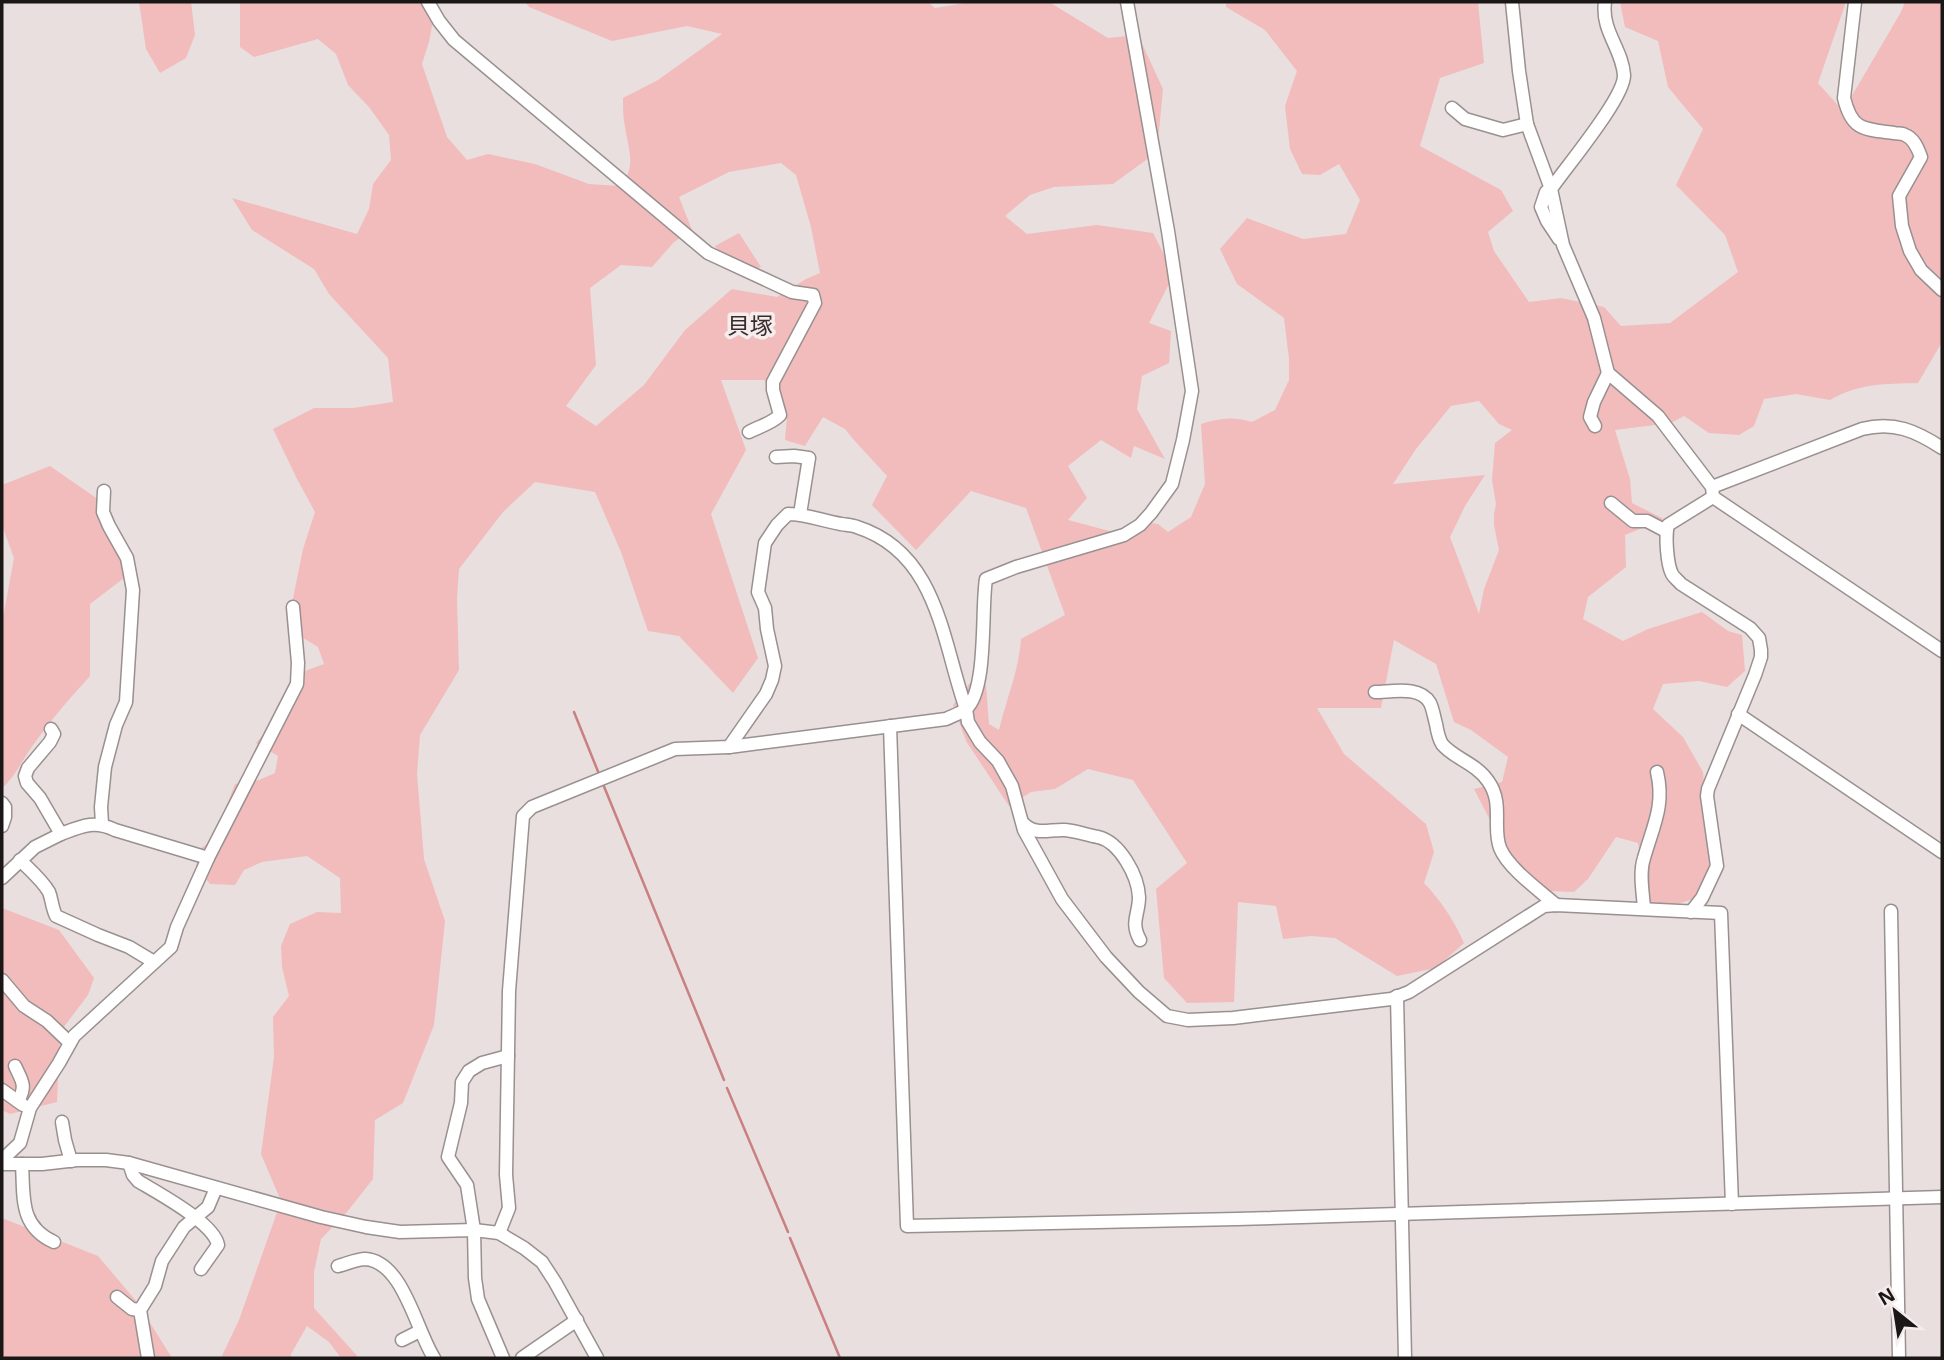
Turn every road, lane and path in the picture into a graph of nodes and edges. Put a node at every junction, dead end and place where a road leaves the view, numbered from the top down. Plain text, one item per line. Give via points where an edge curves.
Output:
1 (428, 2) edge
2 (1127, 2) edge
3 (1512, 2) edge
4 (1605, 2) edge
5 (1854, 2) edge
6 (1452, 108) dead end
7 (1527, 124) junction
8 (1551, 189) junction
9 (1942, 290) edge
10 (1608, 373) junction
11 (1595, 426) dead end
12 (749, 432) dead end
13 (1942, 449) edge
14 (776, 457) dead end
15 (104, 491) dead end
16 (1713, 492) junction
17 (1611, 503) dead end
18 (800, 514) junction
19 (1666, 531) junction
20 (293, 607) dead end
21 (1942, 651) edge
22 (1375, 692) dead end
23 (966, 709) junction
24 (1738, 713) junction
25 (890, 726) junction
26 (51, 729) dead end
27 (730, 747) junction
28 (1657, 772) dead end
29 (2, 803) edge
30 (102, 824) junction
31 (1024, 824) junction
32 (2, 826) edge
33 (61, 834) junction
34 (1942, 852) edge
35 (208, 858) junction
36 (20, 860) junction
37 (2, 875) edge
38 (1556, 905) junction
39 (1644, 908) junction
40 (1891, 911) dead end
41 (1691, 912) junction
42 (1140, 940) dead end
43 (154, 962) junction
44 (2, 980) edge
45 (1397, 996) junction
46 (70, 1043) junction
47 (509, 1056) junction
48 (15, 1066) dead end
49 (2, 1090) edge
50 (18, 1101) junction
51 (30, 1108) junction
52 (62, 1122) dead end
53 (71, 1161) junction
54 (2, 1162) edge
55 (129, 1163) junction
56 (22, 1164) junction
57 (215, 1188) junction
58 (1942, 1197) edge
59 (1896, 1198) junction
60 (1732, 1204) junction
61 (1402, 1214) junction
62 (196, 1218) junction
63 (474, 1230) junction
64 (499, 1233) junction
65 (54, 1242) dead end
66 (338, 1266) dead end
67 (201, 1269) dead end
68 (117, 1297) dead end
69 (138, 1310) junction
70 (577, 1320) junction
71 (420, 1331) junction
72 (136, 1335) dead end
73 (402, 1340) dead end
74 (428, 1357) edge
75 (148, 1358) edge
76 (503, 1358) edge
77 (522, 1358) edge
78 (597, 1358) edge
79 (1405, 1358) edge
80 (1899, 1358) edge

1 - 12 street via 454,40 708,253 792,292 813,295 815,303 773,382 780,415
2 - 23 street via 1192,391 1183,440 1172,484 1140,525 1124,535 986,579 982,658 974,697
3 - 7 street
4 - 8 street via 1604,20 1624,77 1618,96
5 - 9 street via 1844,98 1847,110 1857,126 1907,135 1916,144 1921,157 1899,196 1902,226 1920,270
6 - 7 street via 1465,119 1503,130
7 - 8 street
8 - 10 street via 1563,245 1594,318
10 - 11 street via 1590,416
10 - 16 street via 1658,416
13 - 16 street via 1903,428 1873,426
14 - 18 street via 809,458
15 - 30 street via 103,512 127,558 132,590 125,702 106,767
16 - 19 street
16 - 21 street
17 - 19 street via 1633,522 1647,521
18 - 23 street via 868,531 912,564 944,628
18 - 27 street via 788,514 765,543 758,592 775,666 766,694
19 - 24 street via 1672,574 1759,638 1761,657
20 - 35 street via 297,684
22 - 38 street via 1414,691 1429,702 1441,743 1475,766 1497,798 1499,846 1504,856
23 - 25 street via 946,719
23 - 31 street via 968,722 1012,786
24 - 34 street
24 - 41 street via 1707,796 1717,866
25 - 27 street
25 - 61 street via 907,1226
26 - 33 street via 50,742 25,776
27 - 47 street via 675,749 532,807 523,816 509,991
28 - 39 street via 1660,803 1643,860
29 - 32 street
30 - 33 street via 83,825
30 - 35 street
31 - 42 street via 1043,832 1065,830 1104,839 1116,847 1139,894 1135,931
31 - 45 street via 1075,918 1106,957 1167,1016 1233,1018
33 - 36 street
35 - 43 street via 170,947
36 - 37 street
36 - 43 street via 44,884 56,916
38 - 39 street
38 - 45 street via 1544,906
39 - 41 street
40 - 59 street
41 - 60 street via 1721,914
43 - 46 street
44 - 46 street via 24,1006
45 - 61 street
46 - 51 street
47 - 63 street via 482,1063 462,1082 448,1157 467,1185
47 - 64 street via 509,1208
48 - 50 street via 23,1083
49 - 50 street
50 - 51 street
51 - 54 street via 20,1143
52 - 53 street
53 - 55 street
53 - 56 street
54 - 56 street
55 - 57 street
55 - 62 street via 138,1181
56 - 65 street via 31,1224 40,1236
57 - 62 street via 208,1207
57 - 63 street via 321,1217 400,1232
58 - 59 street
59 - 60 street
59 - 80 street
60 - 61 street
61 - 79 street
62 - 67 street via 218,1245
62 - 69 street via 184,1227 162,1261 155,1286
63 - 64 street
63 - 76 street via 471,1278
64 - 70 street via 542,1262
66 - 71 street via 363,1259 381,1263 396,1276
68 - 69 street
69 - 72 street via 134,1316
69 - 75 street
70 - 77 street
70 - 78 street
71 - 73 street
71 - 74 street

